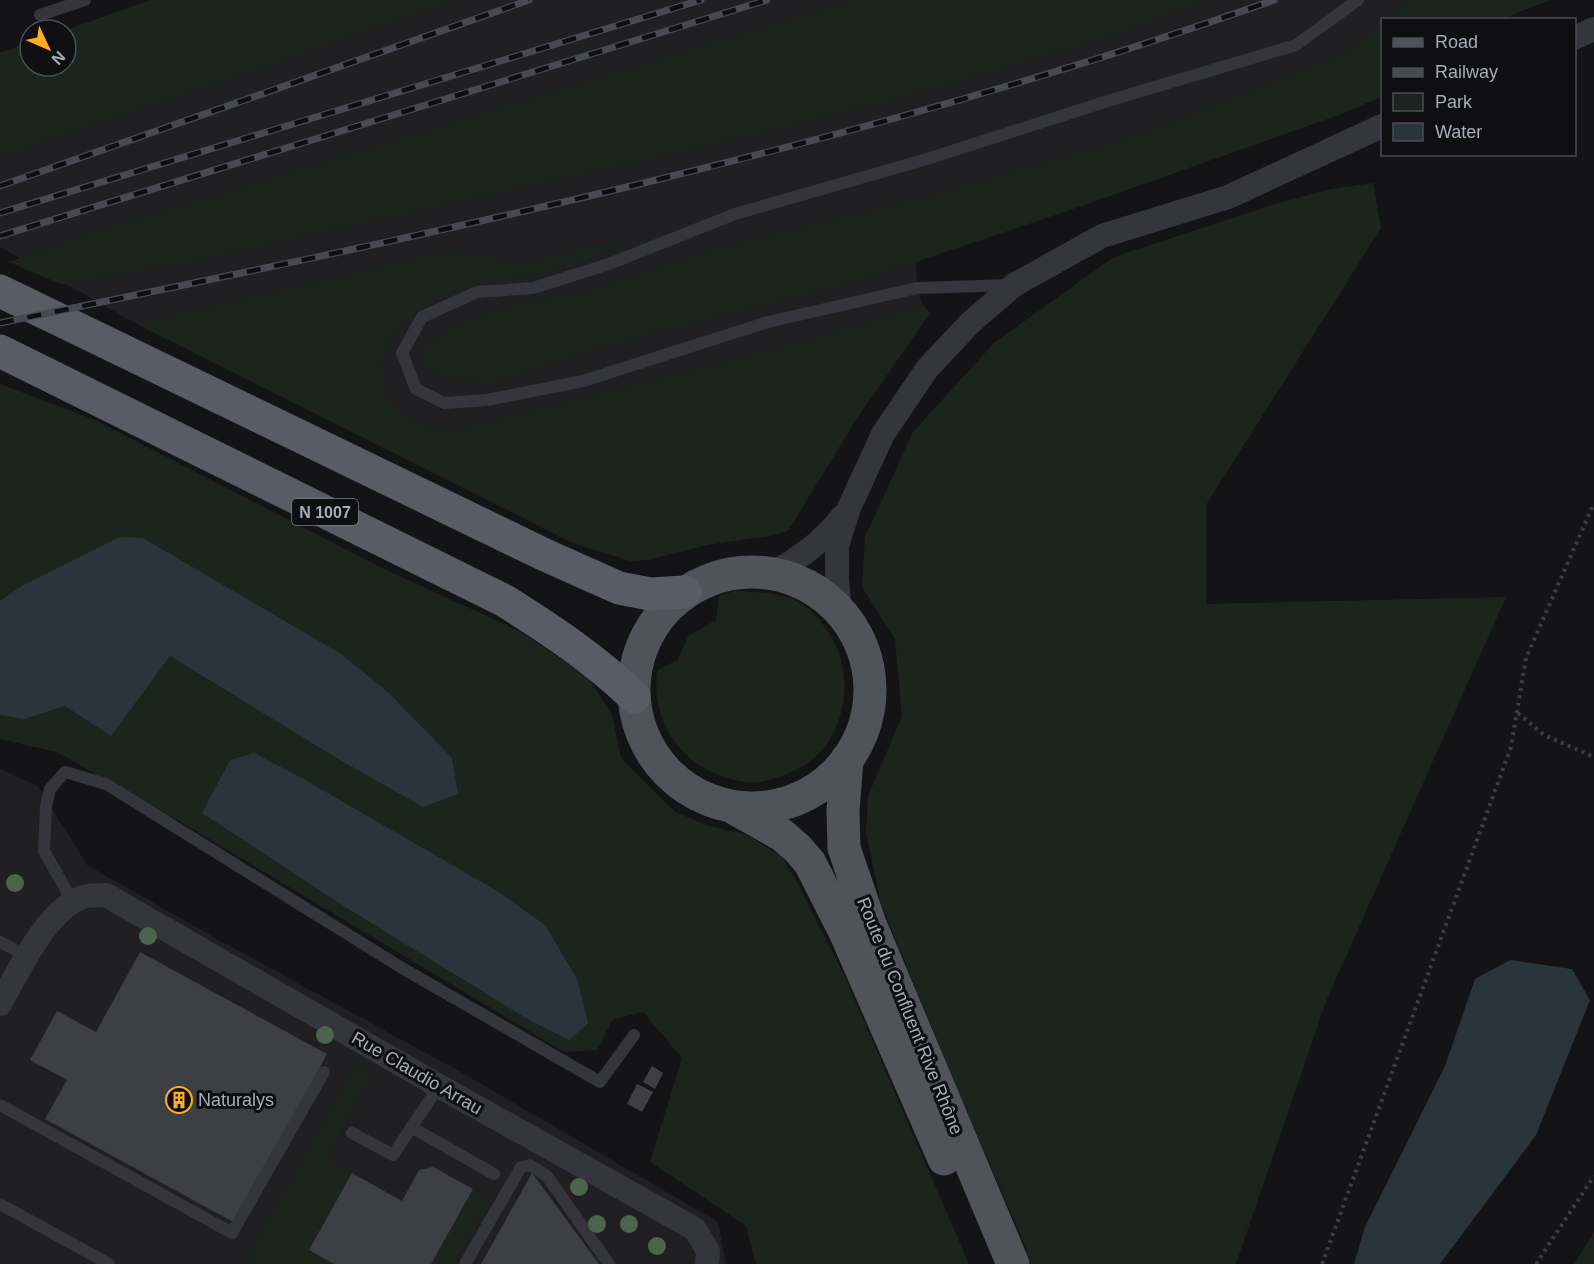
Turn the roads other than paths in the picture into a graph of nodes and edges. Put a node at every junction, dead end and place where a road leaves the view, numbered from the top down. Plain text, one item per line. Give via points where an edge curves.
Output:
1 (85, 0) edge
2 (1358, 0) edge
3 (40, 15) dead end
4 (1594, 29) edge
5 (1576, 38) edge
6 (1381, 127) edge
7 (1014, 285) junction
8 (0, 291) edge
9 (0, 351) edge
10 (849, 508) junction
11 (773, 573) junction
12 (686, 592) junction
13 (840, 611) junction
14 (634, 697) junction
15 (848, 759) junction
16 (733, 807) junction
17 (73, 902) junction
18 (0, 942) edge
19 (27, 956) junction
20 (0, 1004) edge
21 (634, 1035) dead end
22 (324, 1072) dead end
23 (439, 1086) junction
24 (0, 1105) edge
25 (411, 1127) junction
26 (352, 1133) dead end
27 (494, 1174) dead end
28 (0, 1204) edge
29 (109, 1264) edge
30 (465, 1264) edge
31 (609, 1264) edge
32 (707, 1264) edge
33 (989, 1264) edge
34 (1013, 1264) edge

1 - 3 lane
2 - 7 lane via 1296,45 735,214 609,264 533,288 477,292 422,317 402,353 416,389 444,403 487,400 583,381 768,322 917,288
4 - 5 street
6 - 7 street via 1228,197 1102,236
7 - 10 street via 970,323 927,369 883,434
8 - 12 highway via 619,588 650,594
9 - 14 highway, N 1007 via 505,602 584,653
10 - 11 street via 801,558
10 - 13 street via 837,546
11 - 12 main road via 742,572 713,579
11 - 13 main road via 798,581
12 - 14 main road via 663,612 646,638 636,667
13 - 15 main road via 862,646 870,691 865,723
14 - 16 main road via 638,724 648,748 664,770 684,788
15 - 16 main road via 825,783 797,800 765,808
15 - 34 main road, Route du Confluent Rive Rhône via 844,848 870,924
16 - 33 main road, Route du Confluent Rive Rhône via 782,835 798,849 819,879
17 - 19 street via 37,938
17 - 21 lane via 44,851 50,789 65,772 106,784 402,969 600,1082
17 - 23 street, Rue Claudio Arrau via 106,895
18 - 19 lane
19 - 20 street
22 - 24 lane via 232,1233
23 - 25 lane
23 - 32 street, Rue Claudio Arrau via 695,1229 708,1251
25 - 26 lane via 393,1155
25 - 27 lane
28 - 29 lane
30 - 31 lane via 521,1167 530,1165 547,1176

